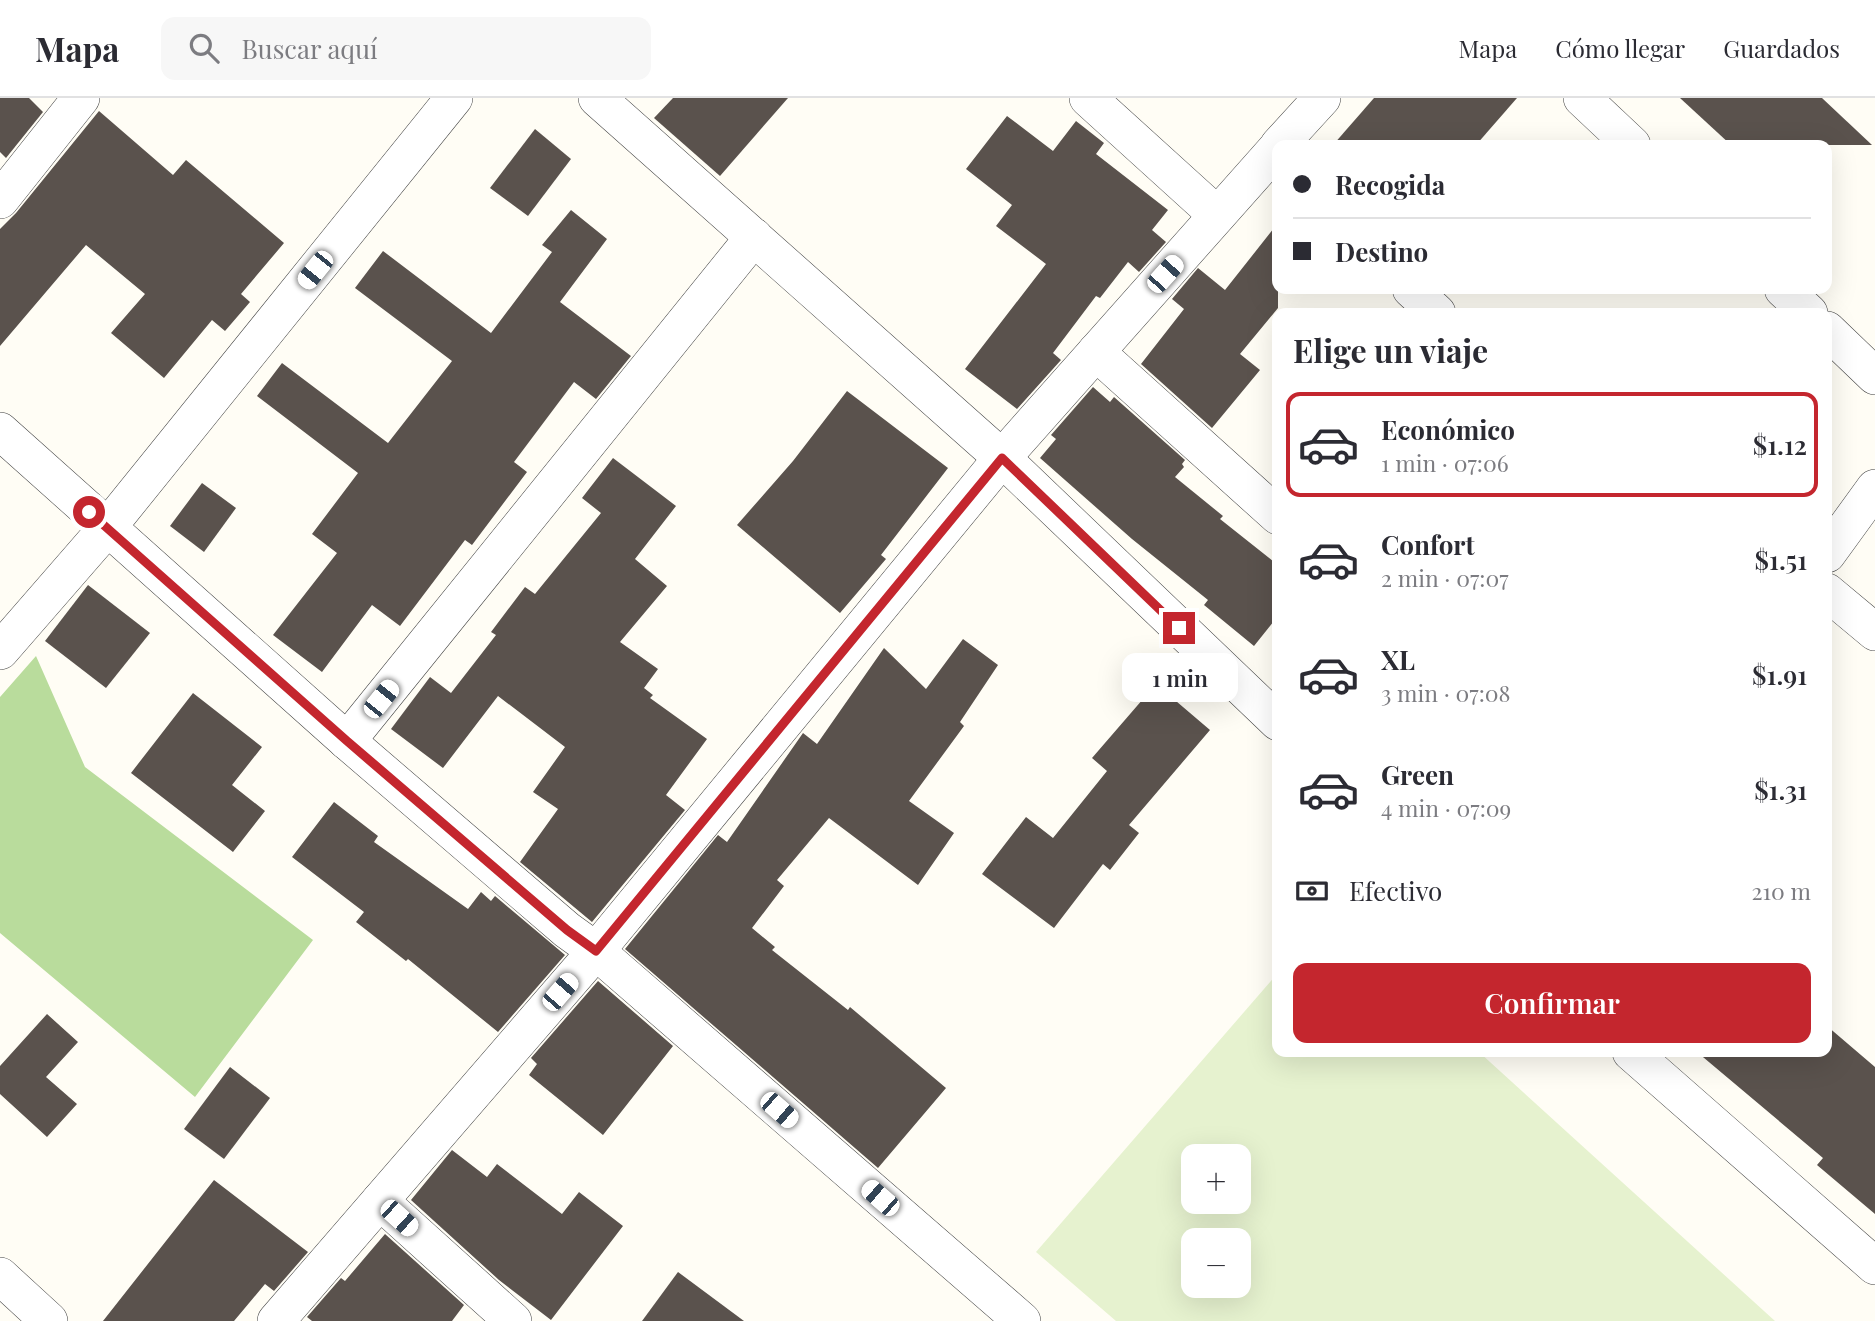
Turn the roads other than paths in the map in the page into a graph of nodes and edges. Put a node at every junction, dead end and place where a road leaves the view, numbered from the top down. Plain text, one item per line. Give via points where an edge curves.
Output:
1 (81, 98) edge
2 (454, 98) edge
3 (597, 98) edge
4 (1088, 98) edge
5 (1322, 98) edge
6 (1582, 98) edge
7 (1286, 140) edge
8 (1627, 140) edge
9 (1272, 156) edge
10 (0, 200) edge
11 (1217, 215) junction
12 (754, 237) junction
13 (1416, 294) edge
14 (1788, 294) edge
15 (1432, 308) edge
16 (1804, 308) edge
17 (1832, 335) edge
18 (1096, 352) junction
19 (1875, 376) edge
20 (0, 430) edge
21 (1002, 458) junction
22 (1875, 488) edge
23 (1272, 511) edge
24 (107, 528) junction
25 (1832, 547) edge
26 (1832, 596) edge
27 (1875, 632) edge
28 (0, 651) edge
29 (1272, 716) edge
30 (347, 741) junction
31 (596, 951) junction
32 (1637, 1057) edge
33 (380, 1201) junction
34 (1875, 1266) edge
35 (0, 1276) edge
36 (49, 1321) edge
37 (276, 1321) edge
38 (513, 1321) edge
39 (1022, 1321) edge

1 - 10 street
2 - 24 street
3 - 12 street
4 - 11 street
5 - 7 street
6 - 8 street
9 - 11 street
11 - 18 street
12 - 21 street
12 - 30 street
13 - 15 street
14 - 16 street
17 - 19 street
18 - 21 street
18 - 23 street
20 - 24 street
21 - 29 street
21 - 31 street
22 - 25 street
24 - 28 street
24 - 30 street
26 - 27 street
30 - 31 street
31 - 33 street
31 - 39 street
32 - 34 street
33 - 37 street
33 - 38 street
35 - 36 street

